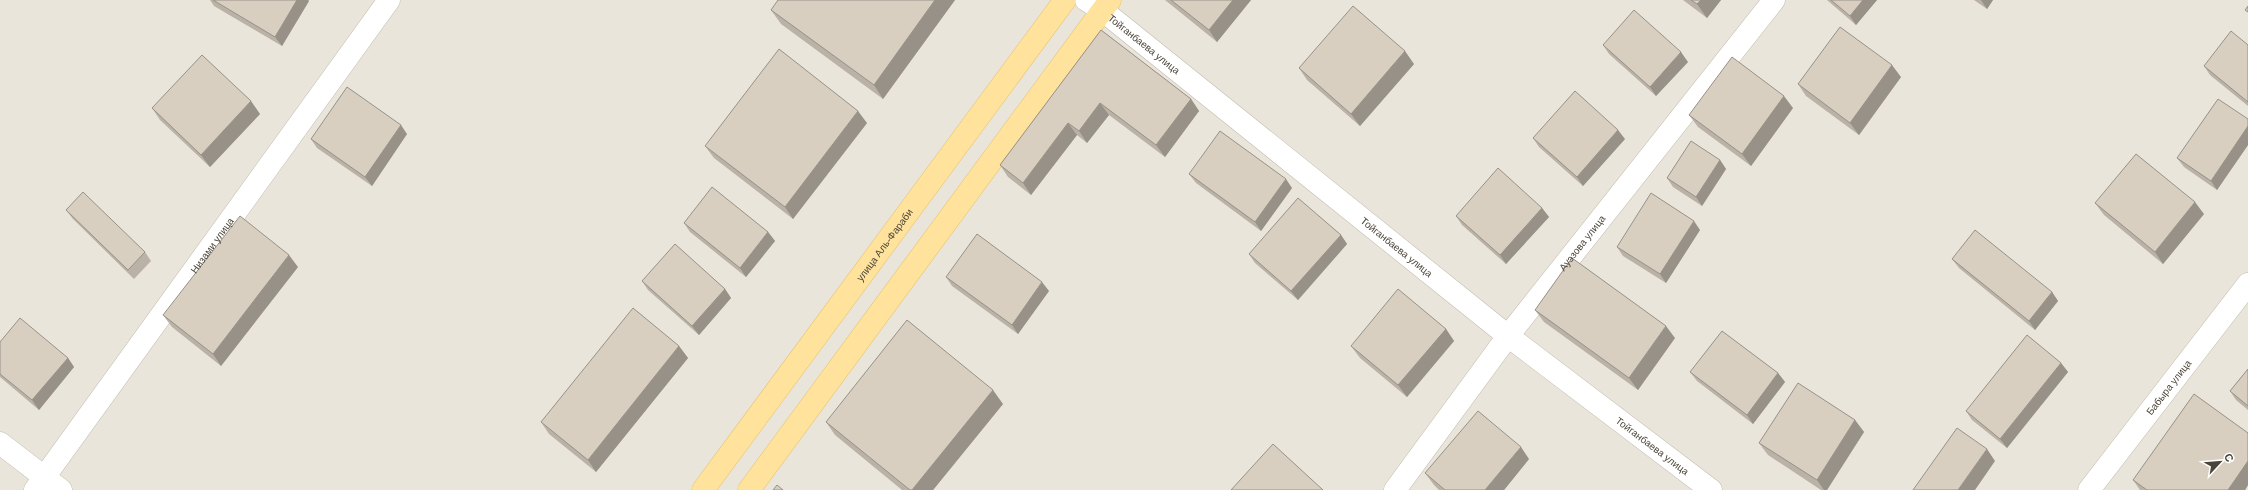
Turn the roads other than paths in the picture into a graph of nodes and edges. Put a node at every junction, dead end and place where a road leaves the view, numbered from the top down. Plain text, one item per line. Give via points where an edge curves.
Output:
1 (389, 0) edge
2 (1065, 0) edge
3 (1774, 0) edge
4 (1099, 4) edge
5 (2248, 284) edge
6 (1508, 336) junction
7 (0, 443) edge
8 (47, 486) edge
9 (702, 490) edge
10 (748, 490) edge
11 (1395, 490) edge
12 (1711, 490) edge
13 (2090, 490) edge

1 - 8 street, Низами улица
2 - 9 main road, улица Аль-Фараби
3 - 6 street, Ауэзова улица
4 - 6 street, Тойганбаева улица
4 - 10 main road
5 - 13 street, Бабыра улица
6 - 11 street, Ауэзова улица
6 - 12 street, Тойганбаева улица
7 - 8 street

